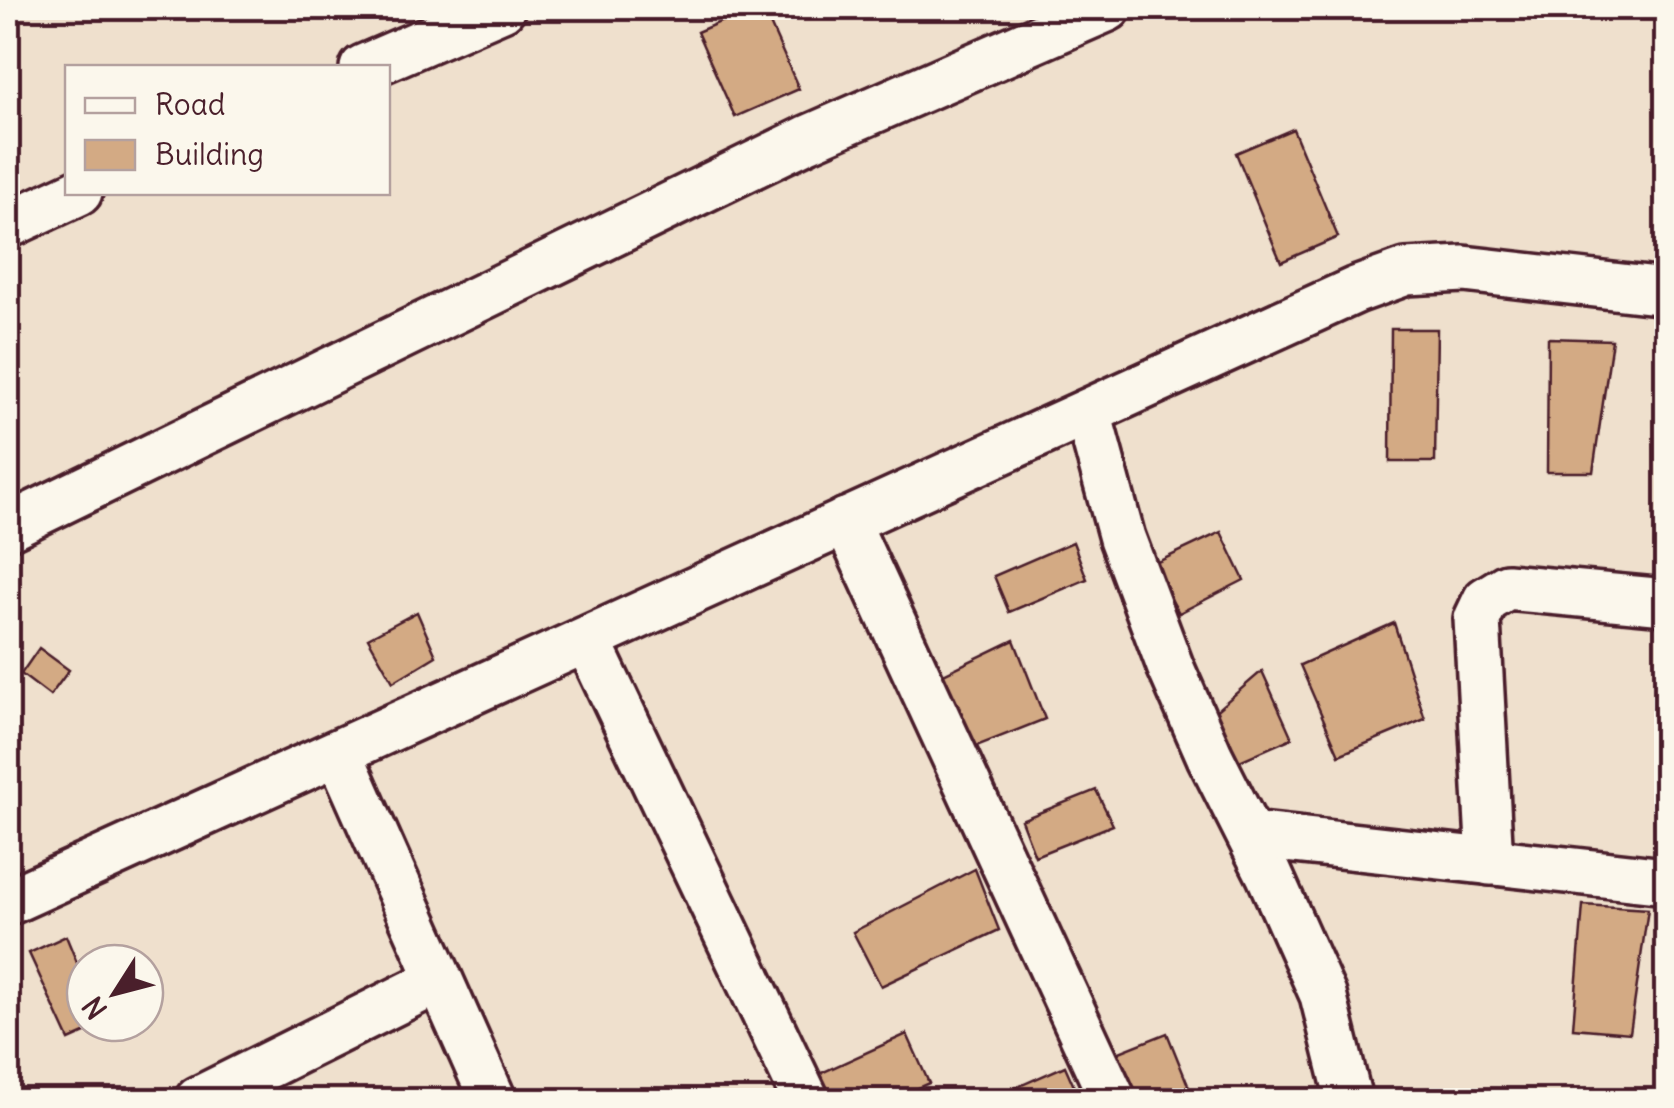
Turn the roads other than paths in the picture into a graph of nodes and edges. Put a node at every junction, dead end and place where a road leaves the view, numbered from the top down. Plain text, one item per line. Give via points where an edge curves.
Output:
1 (502, 8) edge
2 (1108, 8) edge
3 (370, 65) edge
4 (73, 195) edge
5 (8, 225) edge
6 (1666, 292) edge
7 (1088, 413) junction
8 (846, 521) junction
9 (8, 527) edge
10 (1666, 602) edge
11 (587, 640) junction
12 (339, 754) junction
13 (1250, 835) junction
14 (1490, 862) junction
15 (1666, 881) edge
16 (8, 902) edge
17 (439, 980) junction
18 (198, 1100) edge
19 (493, 1100) edge
20 (806, 1100) edge
21 (1113, 1100) edge
22 (1349, 1100) edge

1 - 3 street
2 - 9 street via 807,140
4 - 5 street
6 - 7 street via 1464,269 1406,272
7 - 8 street
7 - 13 street via 1122,538 1163,648
8 - 11 street
8 - 21 street
10 - 14 street via 1507,587 1486,600 1476,619
11 - 12 street
11 - 20 street
12 - 16 street
12 - 17 street
13 - 14 street
13 - 22 street via 1322,995
14 - 15 street
17 - 18 street
17 - 19 street

